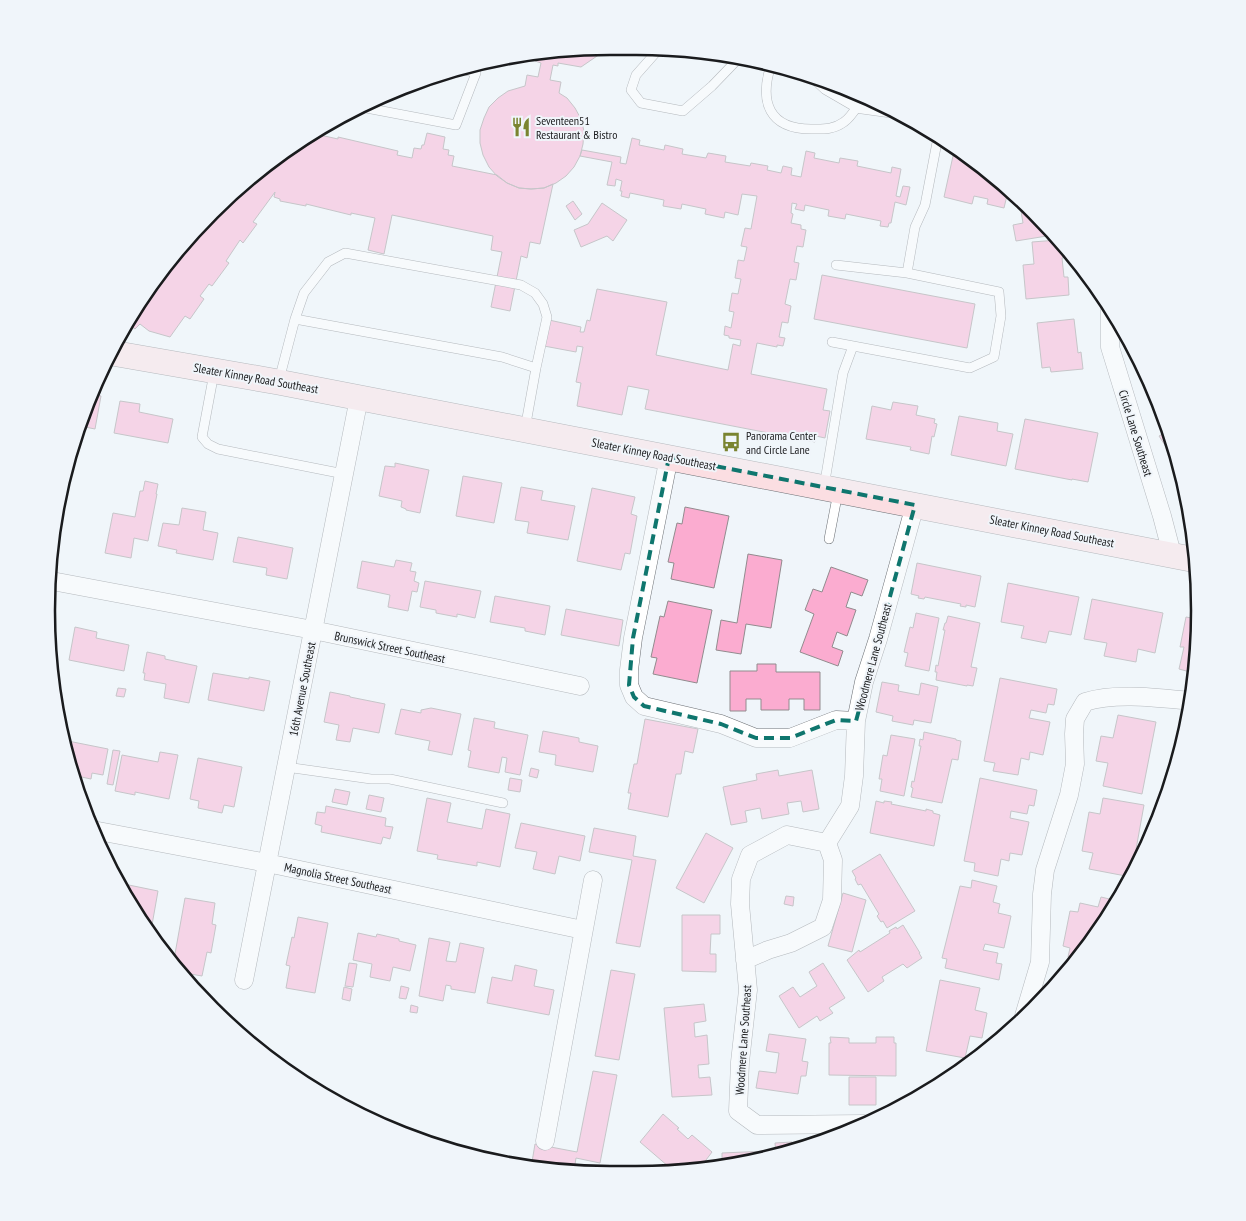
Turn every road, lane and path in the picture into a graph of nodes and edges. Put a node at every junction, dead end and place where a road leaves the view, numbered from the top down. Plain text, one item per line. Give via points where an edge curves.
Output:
1 (653, 55) edge
2 (733, 64) edge
3 (769, 72) edge
4 (473, 73) edge
5 (847, 96) edge
6 (860, 104) junction
7 (865, 105) edge
8 (372, 109) edge
9 (937, 144) edge
10 (836, 265) dead end
11 (907, 273) junction
12 (295, 319) junction
13 (1110, 322) edge
14 (832, 342) dead end
15 (853, 346) junction
16 (118, 354) edge
17 (536, 368) junction
18 (214, 370) junction
19 (278, 382) junction
20 (359, 398) junction
21 (525, 430) junction
22 (669, 457) junction
23 (344, 474) junction
24 (831, 489) junction
25 (915, 505) junction
26 (829, 539) dead end
27 (1172, 554) junction
28 (1188, 558) edge
29 (56, 582) edge
30 (313, 630) junction
31 (580, 686) dead end
32 (1183, 700) edge
33 (856, 721) junction
34 (286, 767) junction
35 (503, 803) dead end
36 (101, 831) edge
37 (827, 843) junction
38 (267, 863) junction
39 (593, 880) dead end
40 (583, 930) junction
41 (745, 960) junction
42 (244, 980) dead end
43 (1028, 1003) edge
44 (848, 1124) edge
45 (545, 1141) dead end

1 - 2 lane via 636,75 631,90 641,103 683,111
3 - 6 lane via 767,99 770,113 782,124 800,129 830,129 845,122
4 - 8 lane via 456,124
5 - 6 street
6 - 7 street
9 - 11 lane
10 - 11 lane
11 - 15 lane via 999,292 1001,316 994,358 970,368
12 - 17 lane via 502,357
12 - 17 lane via 304,293 328,262 345,253 521,285 535,293 547,317
12 - 19 lane
13 - 27 street, Circle Lane Southeast via 1110,347
14 - 15 lane
15 - 24 lane via 843,373
16 - 18 street, Sleater Kinney Road Southeast
17 - 21 lane
18 - 19 street, Sleater Kinney Road Southeast
18 - 23 lane via 202,438 208,444 218,449
19 - 20 street, Sleater Kinney Road Southeast
20 - 21 street, Sleater Kinney Road Southeast
20 - 23 street, 16th Avenue Southeast
21 - 22 street, Sleater Kinney Road Southeast
22 - 24 street, Sleater Kinney Road Southeast
22 - 33 street via 633,638 629,685 634,697 644,706 721,724 756,738 790,738 836,720
23 - 30 street, 16th Avenue Southeast
24 - 25 street, Sleater Kinney Road Southeast
24 - 26 lane
25 - 27 street, Sleater Kinney Road Southeast
25 - 33 street, Woodmere Lane Southeast via 864,682
27 - 28 street, Sleater Kinney Road Southeast
29 - 30 street, Brunswick Street Southeast
30 - 31 street, Brunswick Street Southeast
30 - 34 street, 16th Avenue Southeast
32 - 43 street via 1098,698 1085,702 1075,719 1075,764 1069,795 1045,870 1040,962
33 - 37 street, Woodmere Lane Southeast via 850,806
34 - 35 lane via 390,779
34 - 38 street, 16th Avenue Southeast
36 - 38 street, Magnolia Street Southeast
37 - 41 street via 833,860 832,900 823,927
37 - 41 street, Woodmere Lane Southeast via 787,835 750,855 741,879
38 - 40 street, Magnolia Street Southeast
38 - 42 street, 16th Avenue Southeast
39 - 40 street
40 - 45 street
41 - 44 street, Woodmere Lane Southeast via 748,990 738,1111 757,1125

